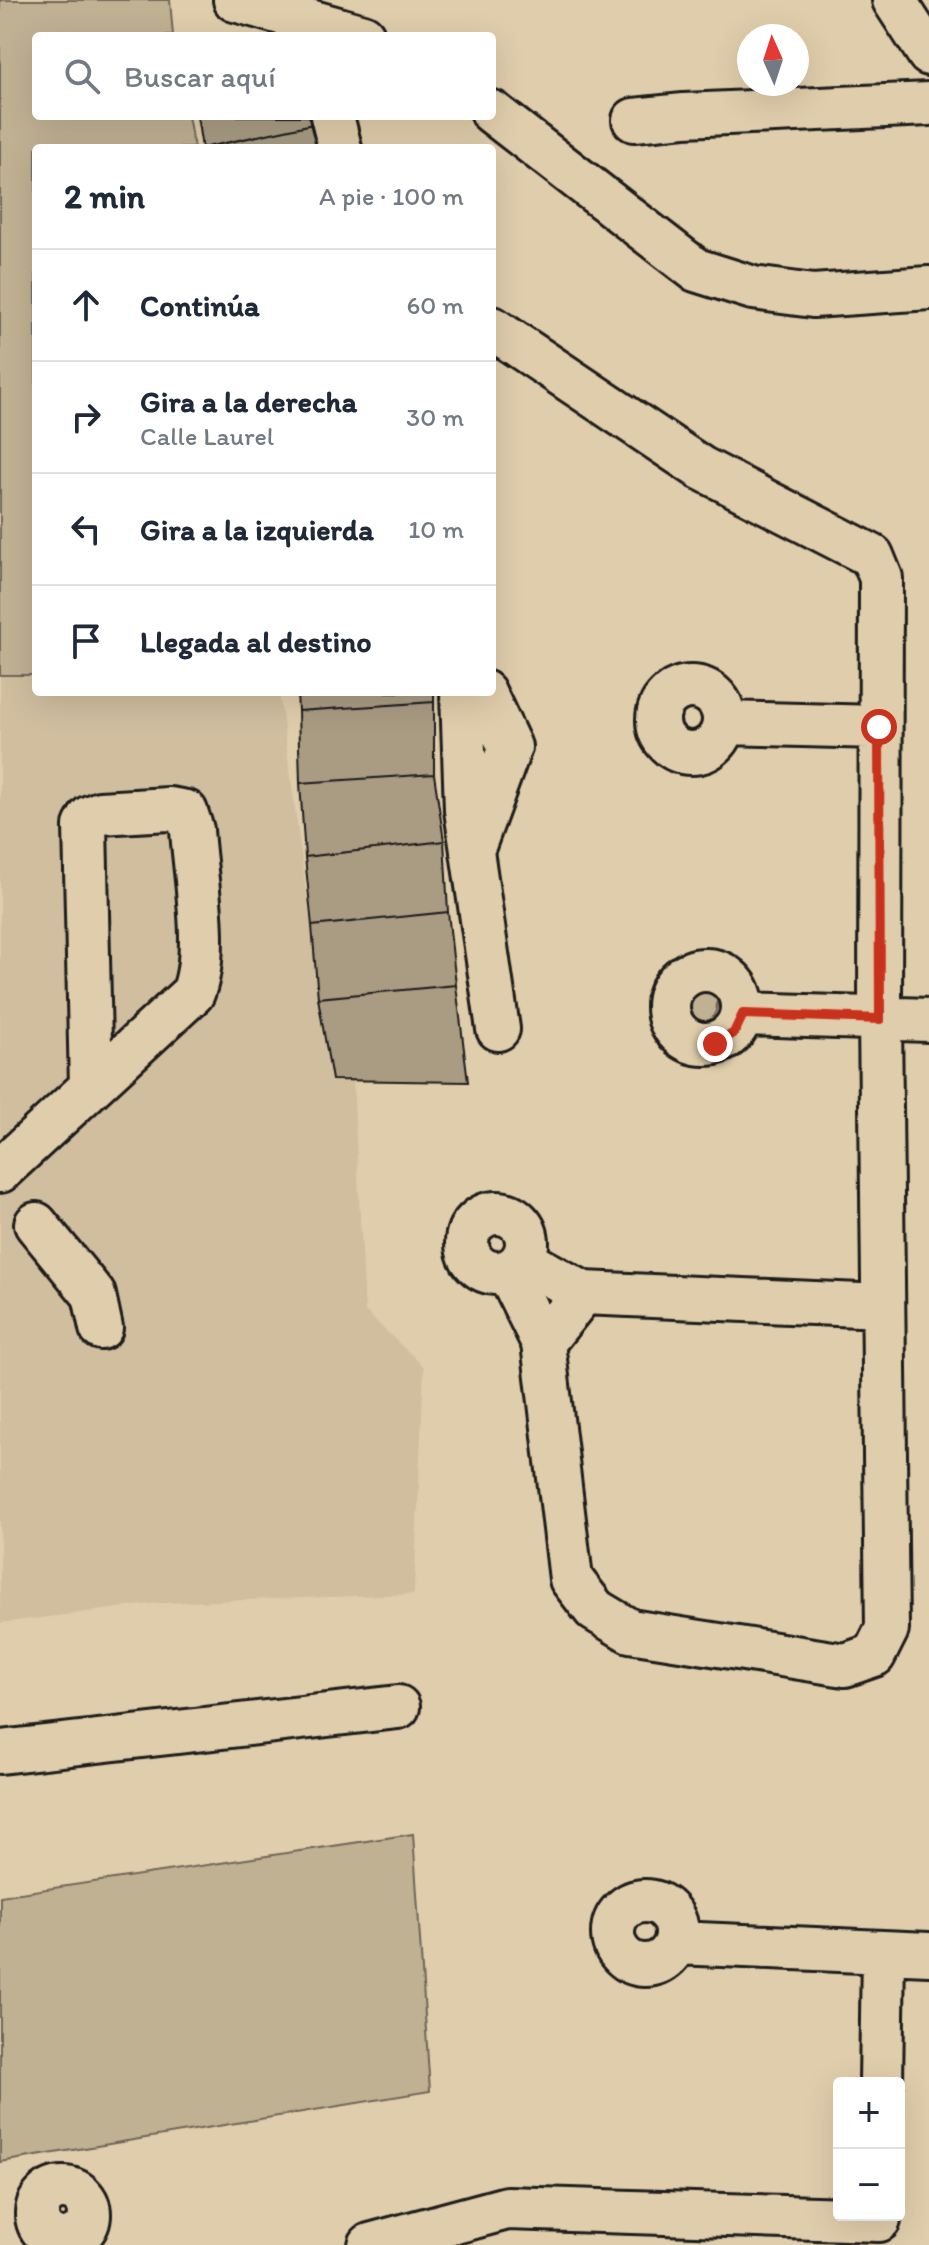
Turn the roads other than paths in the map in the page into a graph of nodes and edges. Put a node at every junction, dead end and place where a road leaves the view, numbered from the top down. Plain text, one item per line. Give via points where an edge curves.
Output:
1 (894, 0) edge
2 (255, 3) edge
3 (310, 19) edge
4 (351, 32) edge
5 (929, 54) edge
6 (929, 104) edge
7 (496, 115) edge
8 (333, 120) edge
9 (634, 120) dead end
10 (339, 144) edge
11 (929, 288) edge
12 (496, 331) edge
13 (462, 696) edge
14 (486, 696) edge
15 (724, 723) dead end
16 (879, 727) junction
17 (472, 850) junction
18 (743, 1014) dead end
19 (880, 1019) junction
20 (929, 1020) edge
21 (498, 1029) dead end
22 (91, 1087) junction
23 (0, 1171) edge
24 (36, 1224) dead end
25 (583, 1293) junction
26 (883, 1306) junction
27 (101, 1328) dead end
28 (543, 1343) junction
29 (398, 1707) dead end
30 (0, 1752) edge
31 (676, 1943) dead end
32 (883, 1953) junction
33 (929, 1954) edge
34 (881, 2077) edge
35 (879, 2227) edge
36 (378, 2244) edge

1 - 5 street
2 - 3 street
3 - 4 street
6 - 9 street
7 - 11 street via 696,270 753,288 813,296
8 - 10 street
12 - 16 street via 701,468 872,556 881,578
13 - 17 street
14 - 17 street via 510,747
15 - 16 street
16 - 19 street
17 - 21 street
18 - 19 street
19 - 20 street
19 - 26 street
22 - 22 street via 193,993 199,977 192,830 186,812 100,813 85,826
22 - 23 street
24 - 27 street via 94,1295
25 - 26 street
25 - 28 street
25 - 28 street via 516,1266
26 - 28 street via 887,1629 874,1655 845,1665 630,1631 595,1610 571,1579
29 - 30 street
31 - 32 street
32 - 33 street
32 - 34 street
35 - 36 street via 507,2208

